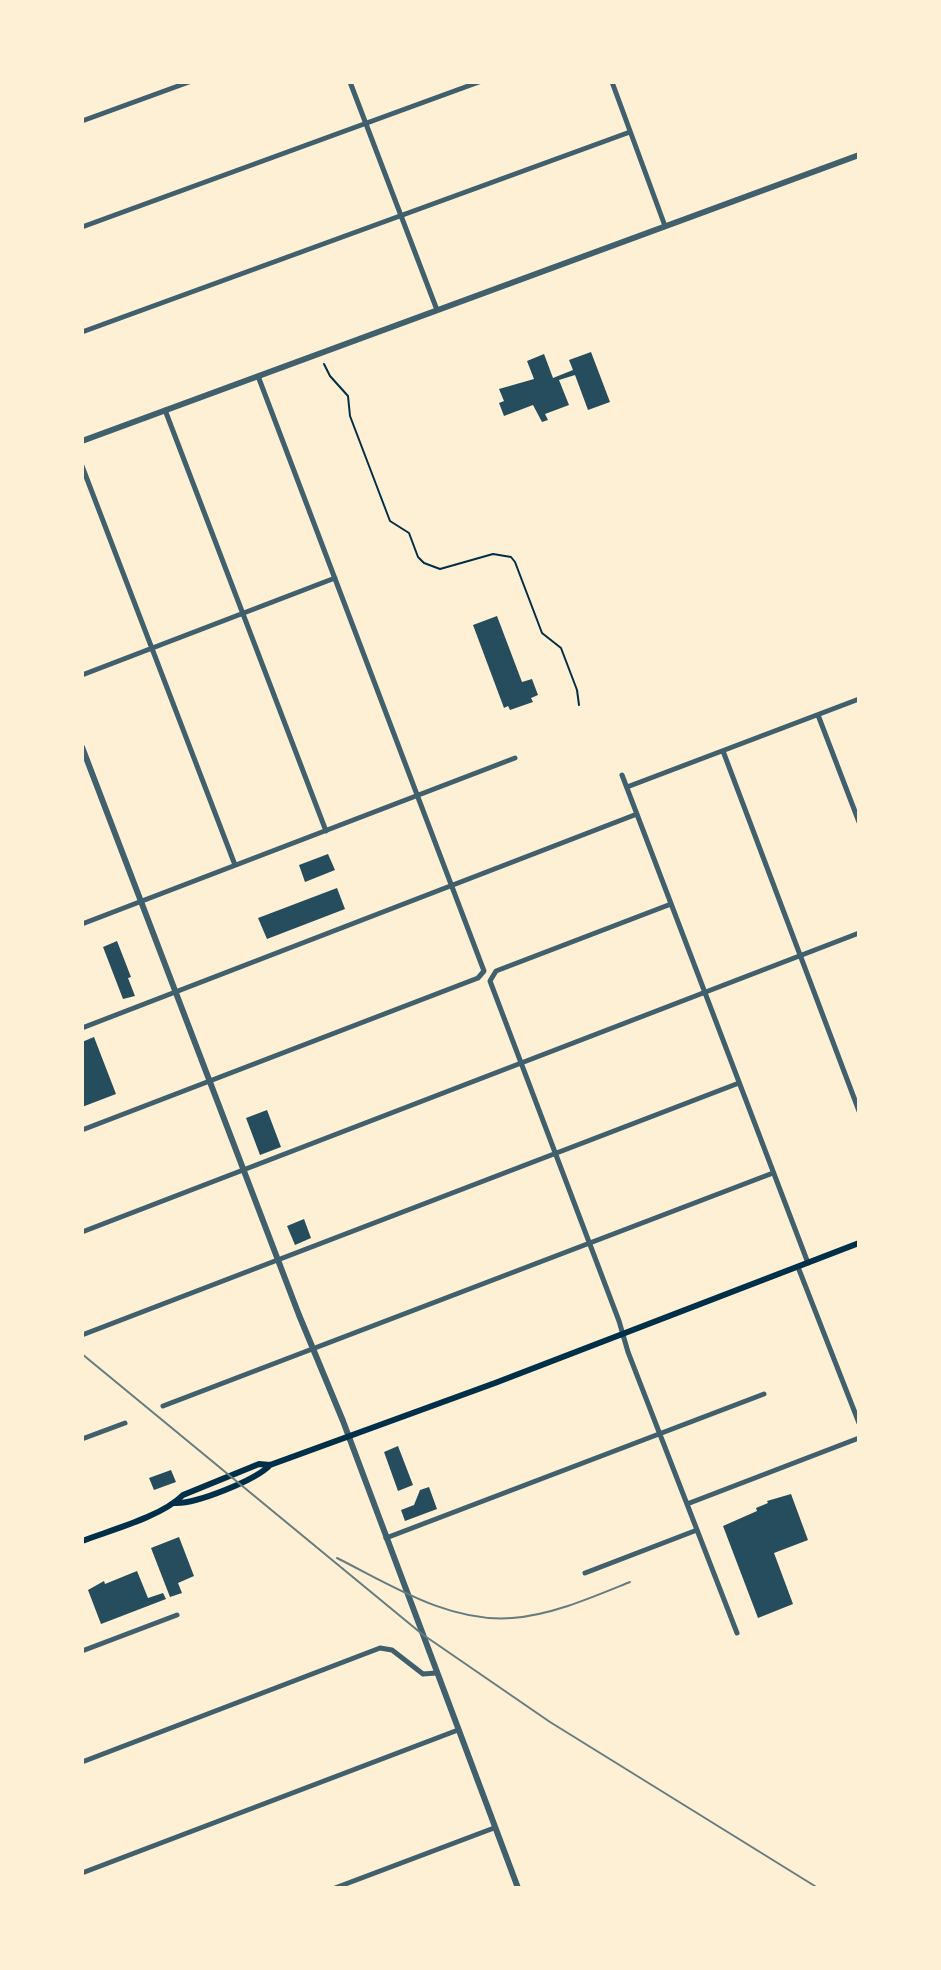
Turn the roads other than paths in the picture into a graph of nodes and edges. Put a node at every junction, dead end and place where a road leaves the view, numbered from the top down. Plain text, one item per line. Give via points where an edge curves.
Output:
1 (189, 82) edge
2 (350, 82) edge
3 (479, 82) edge
4 (612, 82) edge
5 (82, 121) edge
6 (366, 123) junction
7 (630, 132) junction
8 (859, 155) edge
9 (401, 216) junction
10 (665, 226) junction
11 (82, 227) edge
12 (437, 310) junction
13 (82, 332) edge
14 (258, 376) junction
15 (165, 410) junction
16 (82, 441) edge
17 (82, 466) edge
18 (335, 578) junction
19 (243, 614) junction
20 (152, 649) junction
21 (82, 675) edge
22 (859, 699) edge
23 (818, 714) junction
24 (82, 747) edge
25 (723, 751) junction
26 (515, 758) dead end
27 (622, 775) dead end
28 (627, 787) junction
29 (418, 795) junction
30 (637, 814) junction
31 (859, 822) edge
32 (326, 831) junction
33 (235, 865) junction
34 (452, 885) junction
35 (141, 902) junction
36 (671, 904) junction
37 (82, 924) edge
38 (859, 933) edge
39 (800, 956) junction
40 (175, 991) junction
41 (705, 993) junction
42 (82, 1028) edge
43 (521, 1064) junction
44 (210, 1081) junction
45 (739, 1083) junction
46 (859, 1111) edge
47 (82, 1130) edge
48 (555, 1154) junction
49 (244, 1170) junction
50 (773, 1173) junction
51 (82, 1232) edge
52 (590, 1243) junction
53 (859, 1243) edge
54 (278, 1260) junction
55 (808, 1263) junction
56 (798, 1267) junction
57 (623, 1334) junction
58 (82, 1335) edge
59 (312, 1350) junction
60 (764, 1394) dead end
61 (163, 1406) dead end
62 (125, 1423) dead end
63 (859, 1423) edge
64 (660, 1433) junction
65 (349, 1436) junction
66 (859, 1438) edge
67 (82, 1439) edge
68 (687, 1504) junction
69 (697, 1530) junction
70 (386, 1538) junction
71 (82, 1541) edge
72 (585, 1573) dead end
73 (177, 1615) dead end
74 (737, 1633) dead end
75 (82, 1651) edge
76 (436, 1673) junction
77 (458, 1730) junction
78 (82, 1762) edge
79 (494, 1828) junction
80 (82, 1873) edge
81 (335, 1888) edge
82 (518, 1888) edge

1 - 5 street
2 - 6 street
3 - 6 street
4 - 7 street
6 - 9 street
6 - 11 street
7 - 9 street
7 - 10 street
8 - 10 street
9 - 12 street
9 - 13 street
10 - 12 street
12 - 14 street
14 - 15 street
14 - 18 street
15 - 16 street
15 - 19 street
17 - 20 street
18 - 19 street
18 - 29 street
19 - 20 street
19 - 32 street
20 - 21 street
20 - 33 street
22 - 23 street
23 - 25 street
23 - 31 street
24 - 35 street
25 - 28 street
25 - 39 street
26 - 29 street
27 - 28 street
28 - 30 street
29 - 32 street
29 - 34 street
30 - 34 street
30 - 36 street
32 - 33 street
33 - 35 street
34 - 40 street
34 - 44 street via 484,968 478,978
35 - 37 street
35 - 40 street
36 - 41 street
36 - 43 street via 493,973 491,984
38 - 39 street
39 - 41 street
39 - 46 street
40 - 42 street
40 - 44 street
41 - 43 street
41 - 45 street
43 - 48 street
43 - 49 street
44 - 47 street
44 - 49 street
45 - 48 street
45 - 50 street
48 - 52 street
48 - 54 street
49 - 51 street
49 - 54 street
50 - 52 street
50 - 55 street
52 - 57 street
52 - 59 street
53 - 55 main road
54 - 58 street
54 - 59 street
55 - 56 main road
56 - 57 main road
56 - 63 street
57 - 64 street
57 - 65 main road
59 - 61 street
59 - 65 street
60 - 64 street
62 - 67 street
64 - 68 street
64 - 70 street
65 - 70 street
65 - 71 main road via 270,1465 259,1464
66 - 68 street
68 - 69 street
69 - 72 street
69 - 74 street
70 - 76 street
73 - 75 street
76 - 77 street
76 - 78 street via 423,1674 384,1647
77 - 79 street
77 - 80 street
79 - 81 street
79 - 82 street

